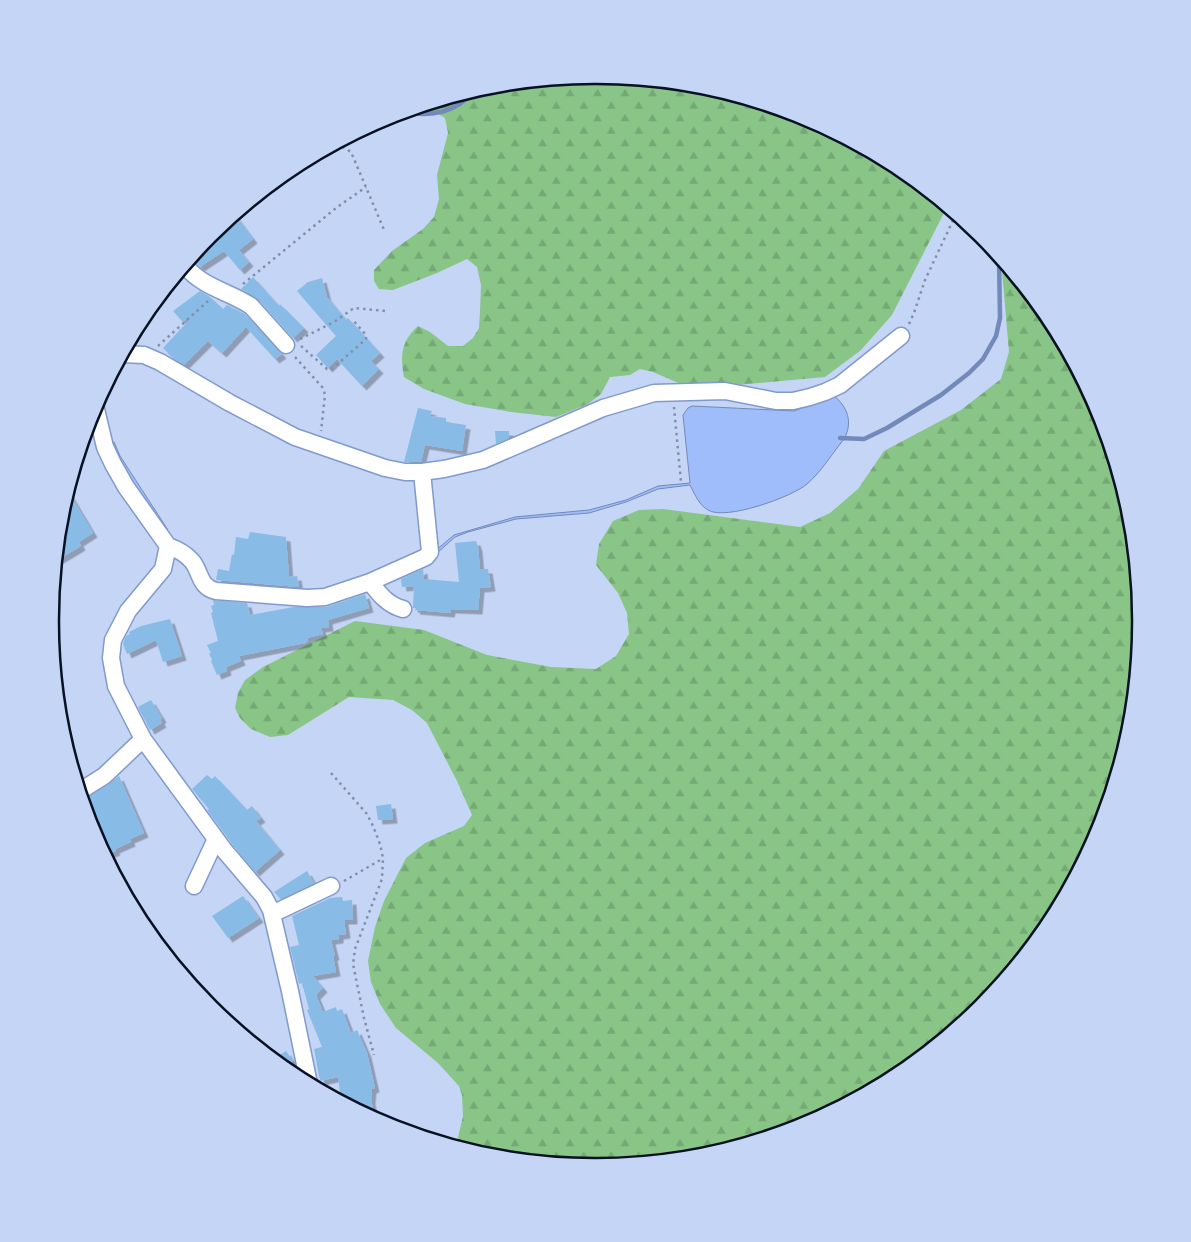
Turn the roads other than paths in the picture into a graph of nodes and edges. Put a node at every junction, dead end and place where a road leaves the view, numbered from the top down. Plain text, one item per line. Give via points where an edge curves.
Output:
1 (189, 271) edge
2 (901, 336) road end
3 (291, 343) road end
4 (130, 354) edge
5 (98, 420) edge
6 (422, 472) junction
7 (168, 546) junction
8 (370, 582) junction
9 (403, 609) dead end
10 (143, 739) junction
11 (85, 788) edge
12 (216, 839) junction
13 (194, 886) dead end
14 (331, 886) road end
15 (272, 914) junction
16 (307, 1073) edge

1 - 3 street via 216,290 251,306
2 - 6 street via 840,385 802,399 776,401 725,391 654,393 603,408 483,460
4 - 6 street via 150,357 178,371 294,437 385,468
5 - 7 street via 113,464
6 - 8 street via 429,554
7 - 8 street via 179,549 193,562 206,587 216,591 325,597
7 - 10 street via 163,568 122,621 111,650 116,686
8 - 9 street via 383,598
10 - 11 street via 104,776
10 - 12 street
12 - 13 street
12 - 15 street via 264,897
14 - 15 street
15 - 16 street

